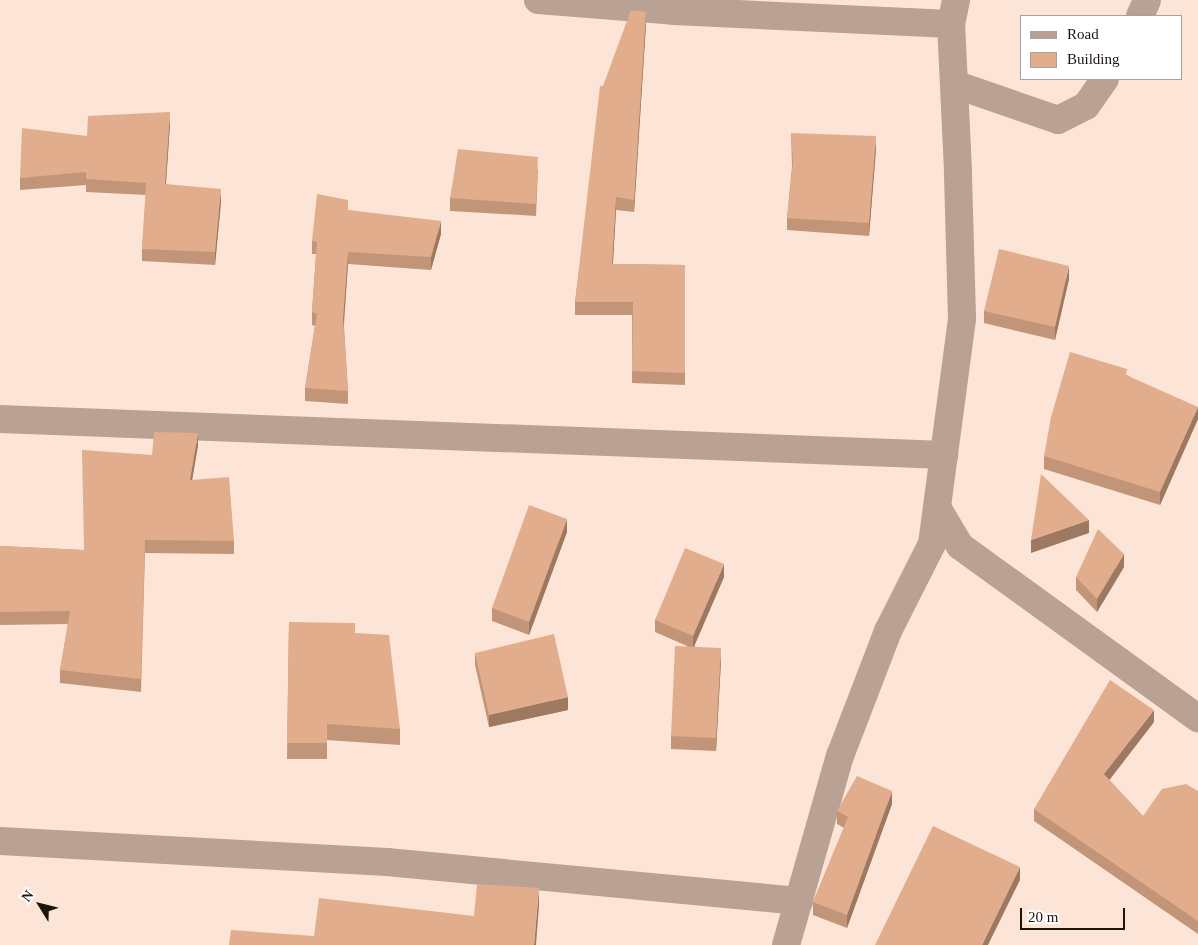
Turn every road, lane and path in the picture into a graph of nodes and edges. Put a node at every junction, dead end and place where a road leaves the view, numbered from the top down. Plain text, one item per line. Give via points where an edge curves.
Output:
1 (538, 0) edge
2 (1146, 0) edge
3 (953, 12) edge
4 (1140, 15) edge
5 (1104, 80) edge
6 (954, 84) junction
7 (0, 419) edge
8 (944, 455) junction
9 (938, 509) junction
10 (960, 546) junction
11 (927, 553) junction
12 (1198, 718) edge
13 (0, 840) edge
14 (799, 901) junction
15 (786, 945) edge

1 - 3 street via 674,11
2 - 4 street
3 - 6 street
5 - 6 street via 1086,106 1058,120
6 - 8 street via 962,318
7 - 8 street
8 - 9 street
9 - 10 street
9 - 11 street via 932,544
10 - 11 street
10 - 12 street
11 - 14 street via 888,630 840,756
13 - 14 street via 387,862
14 - 15 street

